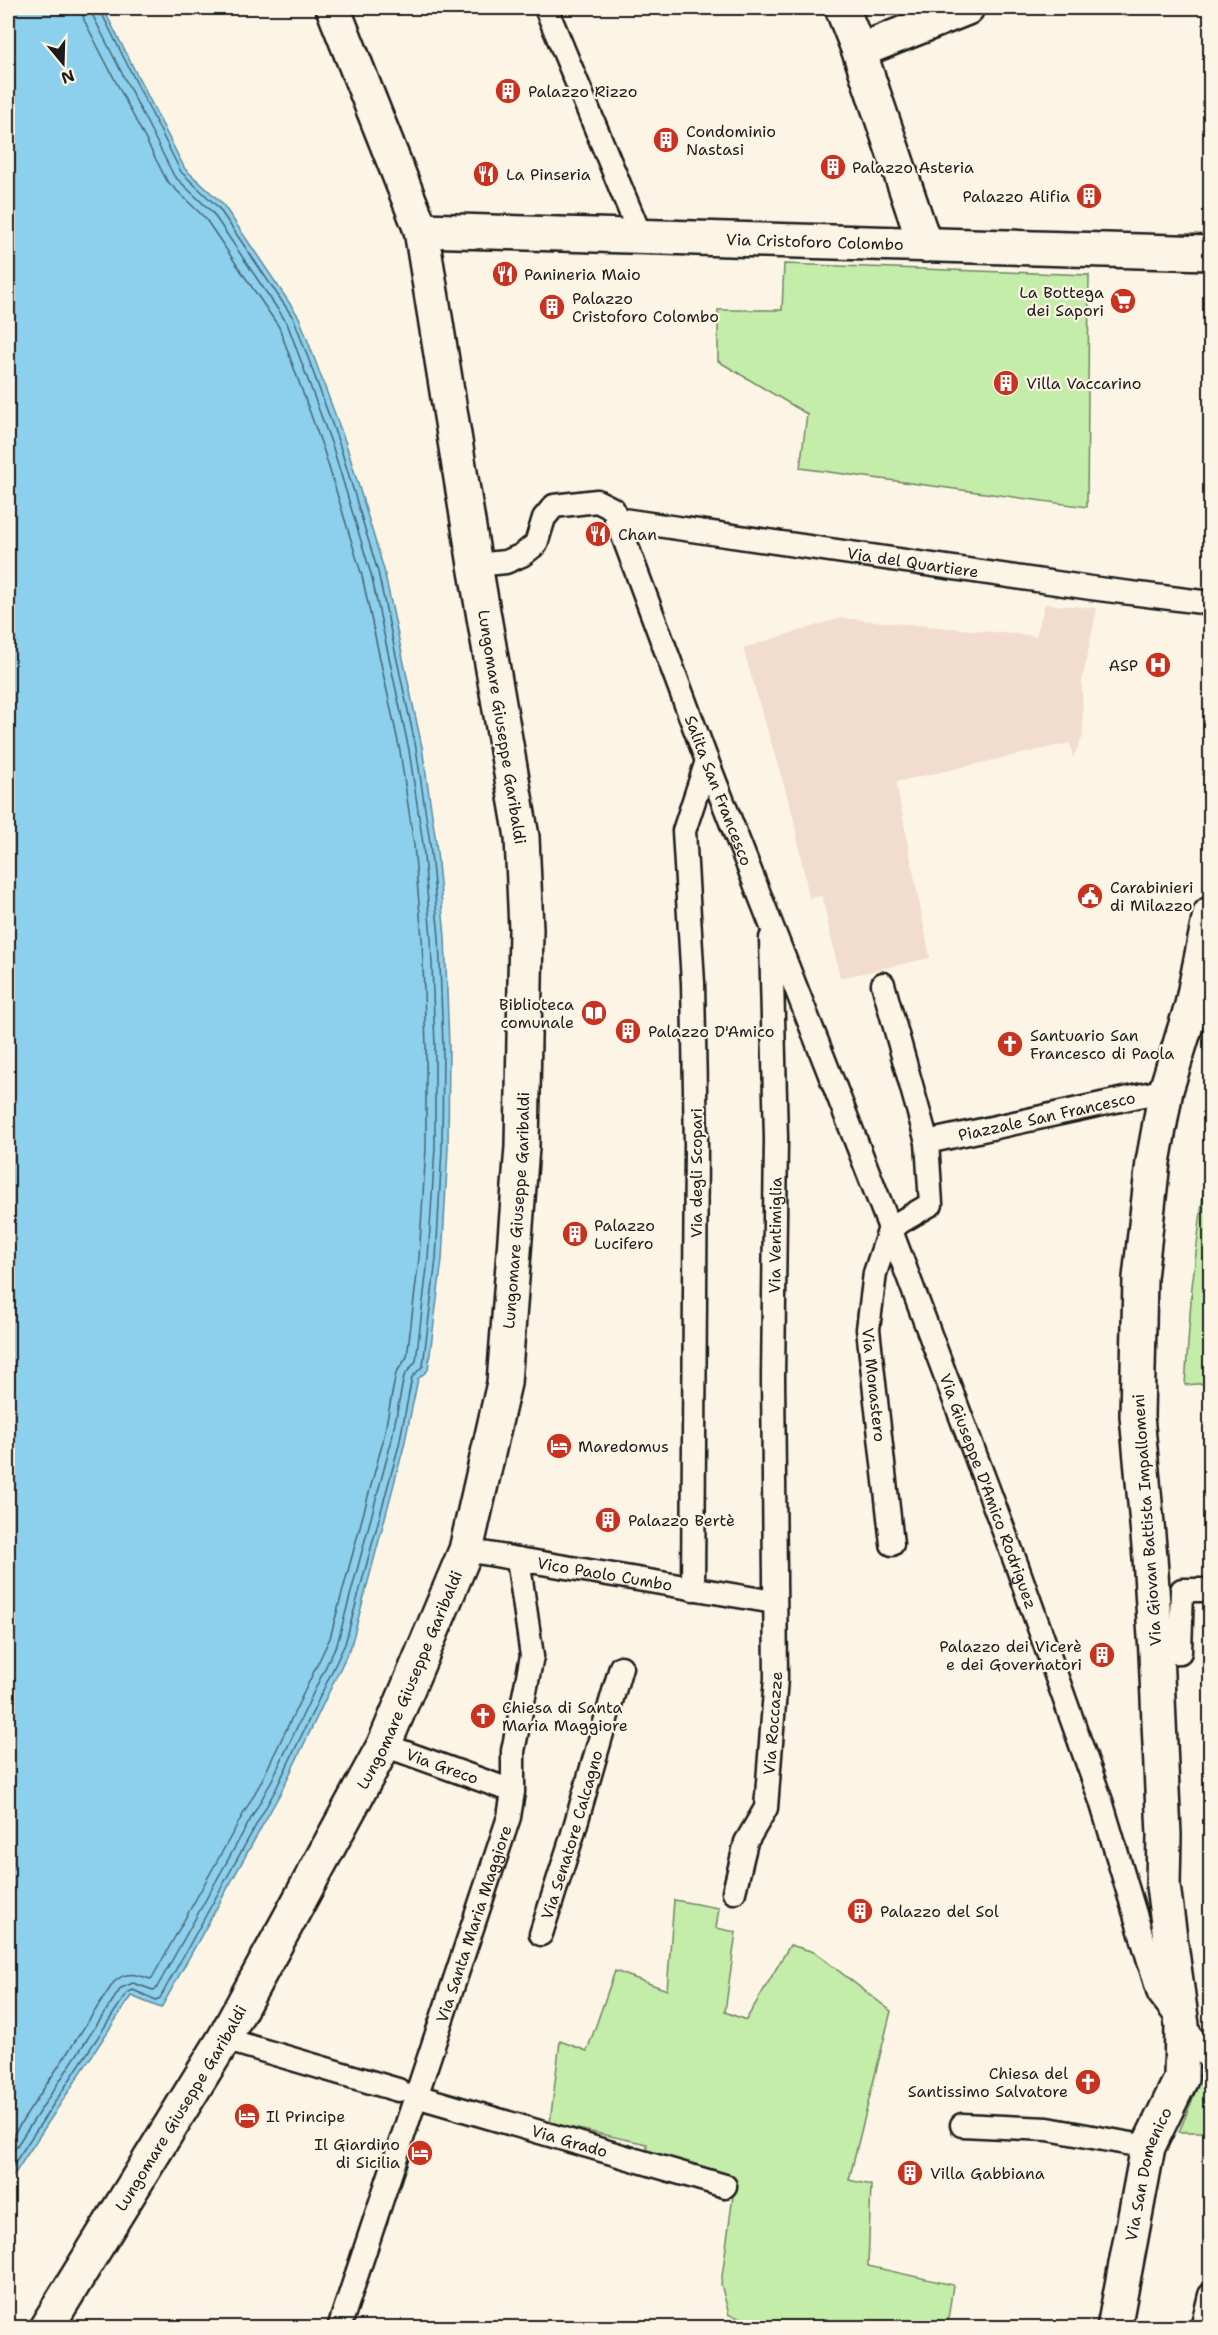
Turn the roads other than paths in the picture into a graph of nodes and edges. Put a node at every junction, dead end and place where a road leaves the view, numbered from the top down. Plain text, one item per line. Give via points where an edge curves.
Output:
1 (333, 8) edge
2 (546, 8) edge
3 (842, 8) edge
4 (967, 8) edge
5 (859, 51) junction
6 (421, 230) junction
7 (641, 237) junction
8 (925, 245) junction
9 (1210, 253) edge
10 (616, 519) junction
11 (475, 565) junction
12 (1210, 603) edge
13 (707, 761) junction
14 (1210, 914) edge
15 (771, 924) junction
16 (883, 984) dead end
17 (1166, 1090) junction
18 (927, 1142) junction
19 (890, 1228) junction
20 (892, 1545) dead end
21 (776, 1547) joint
22 (466, 1550) junction
23 (518, 1559) junction
24 (693, 1589) junction
25 (1210, 1590) edge
26 (768, 1601) dead end
27 (1156, 1653) junction
28 (621, 1667) dead end
29 (384, 1745) junction
30 (501, 1787) dead end
31 (734, 1892) dead end
32 (541, 1934) dead end
33 (1182, 2025) junction
34 (224, 2039) junction
35 (1210, 2060) edge
36 (407, 2093) junction
37 (962, 2125) dead end
38 (1148, 2147) junction
39 (725, 2186) dead end
40 (1210, 2295) edge
41 (46, 2328) edge
42 (339, 2328) edge
43 (1114, 2328) edge
44 (1202, 2328) edge

1 - 6 street, Lungomare Giuseppe Garibaldi
2 - 7 street
3 - 5 street
4 - 5 street
5 - 8 street
6 - 7 street, Via Cristoforo Colombo
6 - 11 street, Lungomare Giuseppe Garibaldi
7 - 8 street, Via Cristoforo Colombo
8 - 9 street, Via Cristoforo Colombo
10 - 11 street, Salita San Francesco via 613,509 597,501 555,506 544,518 536,544 522,555 506,562
10 - 12 street, Via del Quartiere
10 - 13 street, Salita San Francesco
11 - 22 street, Lungomare Giuseppe Garibaldi via 522,837 525,929 522,1147 504,1383
13 - 15 street, Salita San Francesco
13 - 24 street, Via degli Scopari via 684,831 693,983 696,1145
14 - 17 street, Via Giovan Battista Impallomeni via 1192,1005
15 - 19 street, Salita San Francesco
15 - 21 street, Via Ventimiglia via 776,1138
16 - 18 street
17 - 18 street, Piazzale San Francesco
17 - 27 street, Via Giovan Battista Impallomeni via 1140,1278 1138,1404
18 - 19 street via 931,1203
19 - 20 street, Via Monastero via 875,1273 868,1329
19 - 33 street, Via Giuseppe D'Amico Rodriguez via 1101,1801 1159,1994
21 - 31 street, Via Roccazze via 776,1678 766,1808 746,1842
22 - 23 street
22 - 29 street, Lungomare Giuseppe Garibaldi
23 - 24 street, Vico Paolo Cumbo
23 - 36 street, Via Santa Maria Maggiore via 532,1656 513,1751 513,1792 508,1818
24 - 26 street, Vico Paolo Cumbo
25 - 27 street via 1182,1590 1180,1652
27 - 33 street, Via Giovan Battista Impallomeni via 1163,1886
28 - 32 street, Via Senatore Calcagno
29 - 30 street, Via Greco
29 - 34 street, Lungomare Giuseppe Garibaldi
33 - 35 street, Via Giuseppe D'Amico Rodriguez
33 - 38 street, Via San Domenico via 1181,2079
34 - 36 street, Via Grado
34 - 41 street, Lungomare Giuseppe Garibaldi
36 - 39 street, Via Grado
36 - 42 street, Via Santa Maria Maggiore
37 - 38 street via 1048,2129
38 - 43 street, Via San Domenico
40 - 44 street

